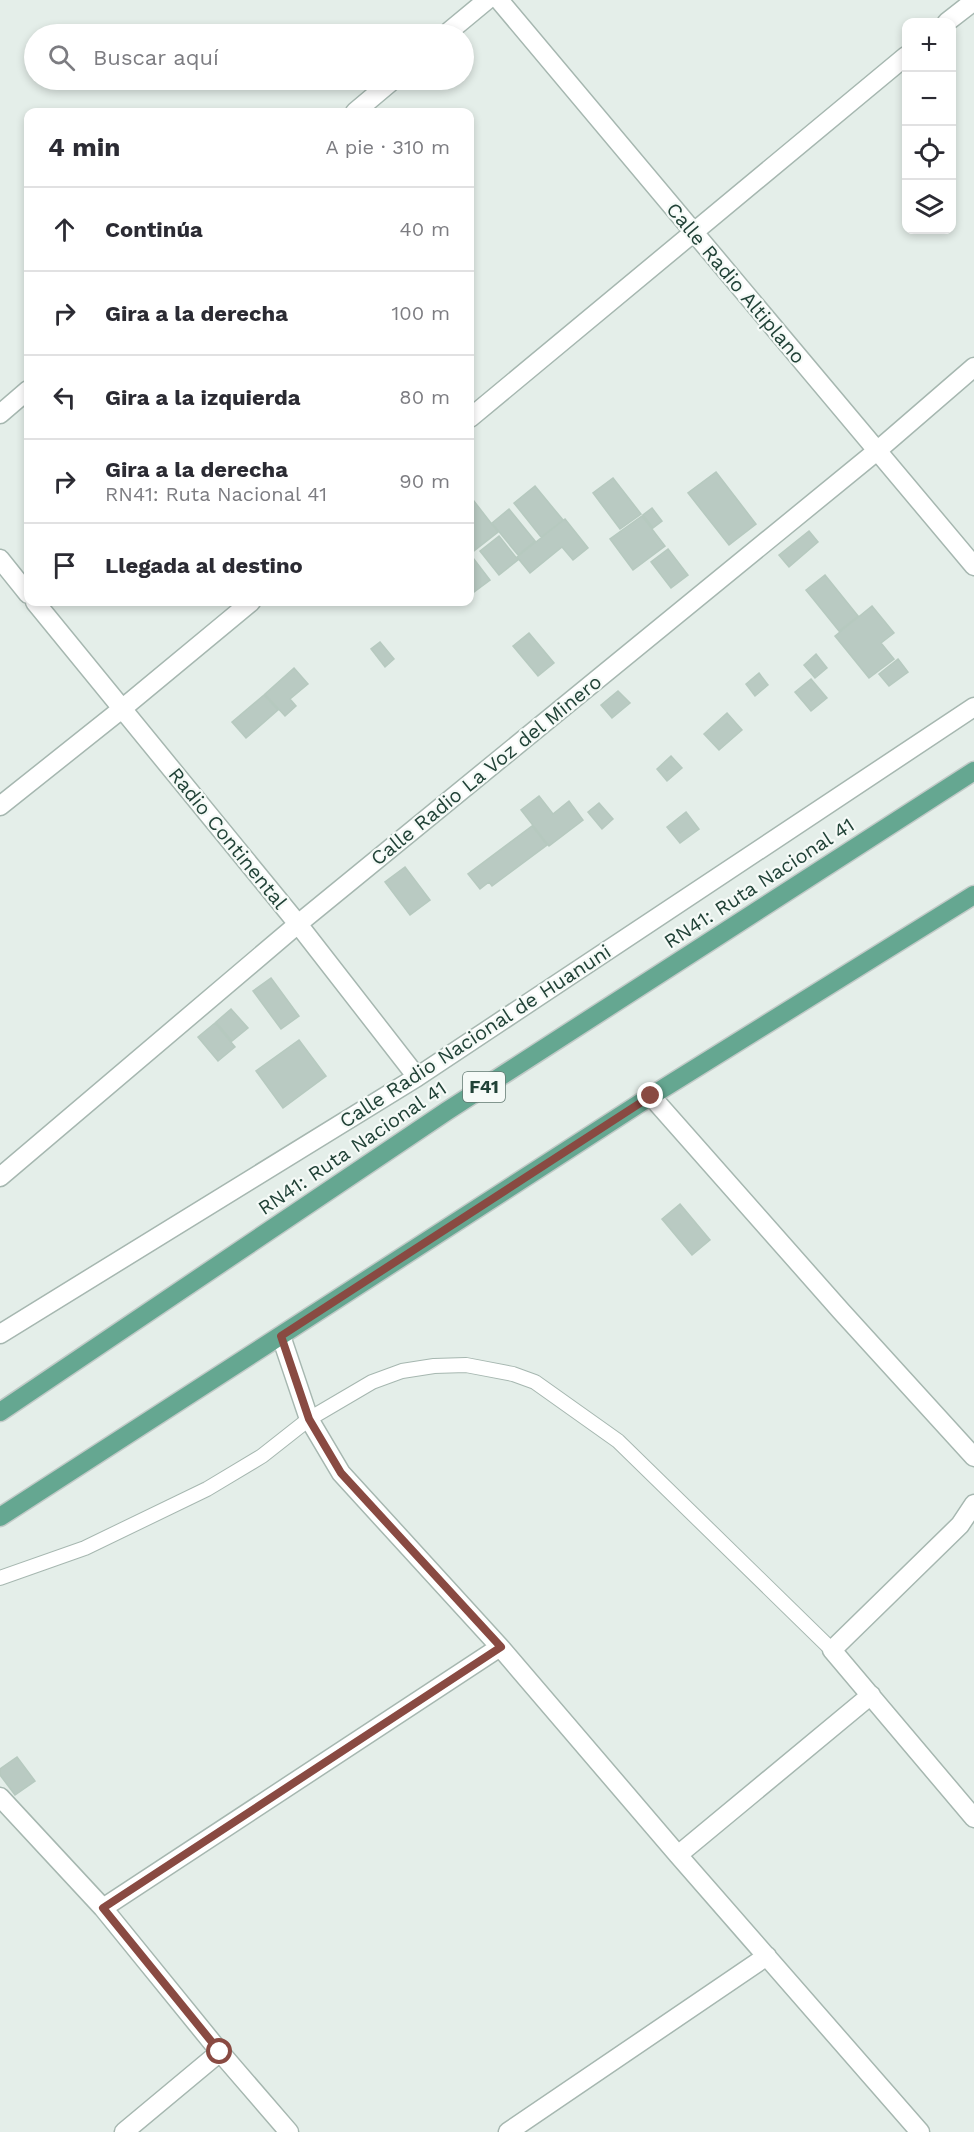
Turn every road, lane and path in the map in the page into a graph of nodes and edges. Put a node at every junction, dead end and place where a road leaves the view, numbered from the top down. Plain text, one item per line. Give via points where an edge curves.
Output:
1 (487, 0) edge
2 (499, 0) edge
3 (974, 1) edge
4 (952, 18) edge
5 (458, 24) edge
6 (902, 59) edge
7 (381, 90) edge
8 (360, 108) edge
9 (692, 232) junction
10 (974, 367) edge
11 (24, 393) edge
12 (0, 414) edge
13 (474, 415) edge
14 (878, 450) junction
15 (0, 560) edge
16 (974, 566) edge
17 (24, 589) edge
18 (38, 606) edge
19 (245, 606) edge
20 (974, 707) edge
21 (123, 708) junction
22 (974, 771) edge
23 (0, 806) edge
24 (974, 895) edge
25 (298, 924) junction
26 (417, 1077) junction
27 (651, 1096) junction
28 (0, 1177) edge
29 (0, 1334) edge
30 (281, 1336) junction
31 (0, 1412) edge
32 (309, 1419) junction
33 (974, 1457) edge
34 (974, 1504) edge
35 (0, 1517) edge
36 (0, 1578) edge
37 (501, 1647) junction
38 (832, 1650) junction
39 (871, 1695) junction
40 (0, 1797) edge
41 (974, 1818) edge
42 (678, 1855) junction
43 (103, 1908) junction
44 (766, 1956) junction
45 (220, 2052) junction
46 (124, 2132) edge
47 (289, 2132) edge
48 (508, 2132) edge
49 (920, 2132) edge

1 - 5 street
2 - 9 street, Calle Radio Altiplano
3 - 4 street
6 - 9 street
7 - 8 street
9 - 13 street
9 - 14 street, Calle Radio Altiplano
10 - 14 street, Calle Radio La Voz del Minero
11 - 12 street
14 - 16 street, Calle Radio Altiplano
14 - 25 street, Calle Radio La Voz del Minero
15 - 17 street
18 - 21 street, Radio Continental
19 - 21 street
20 - 26 street, Calle Radio Nacional de Huanuni
21 - 23 street
21 - 25 street, Radio Continental
22 - 31 main road, RN41: Ruta Nacional 41 / F41 via 447,1111
24 - 27 main road
25 - 26 street, Radio Continental
25 - 28 street, Calle Radio La Voz del Minero
26 - 29 street, Calle Radio Nacional de Huanuni
27 - 30 main road
27 - 33 street
30 - 32 street
30 - 35 main road
32 - 36 lane via 262,1456 159,1514 85,1548
32 - 37 street via 341,1473
32 - 38 lane via 372,1382 402,1371 466,1365 535,1382 618,1441
34 - 38 street via 960,1525
37 - 42 street
37 - 43 street
38 - 39 street
39 - 41 street
39 - 42 street
40 - 43 street
42 - 44 street
43 - 45 street
44 - 48 street
44 - 49 street
45 - 46 street
45 - 47 street

